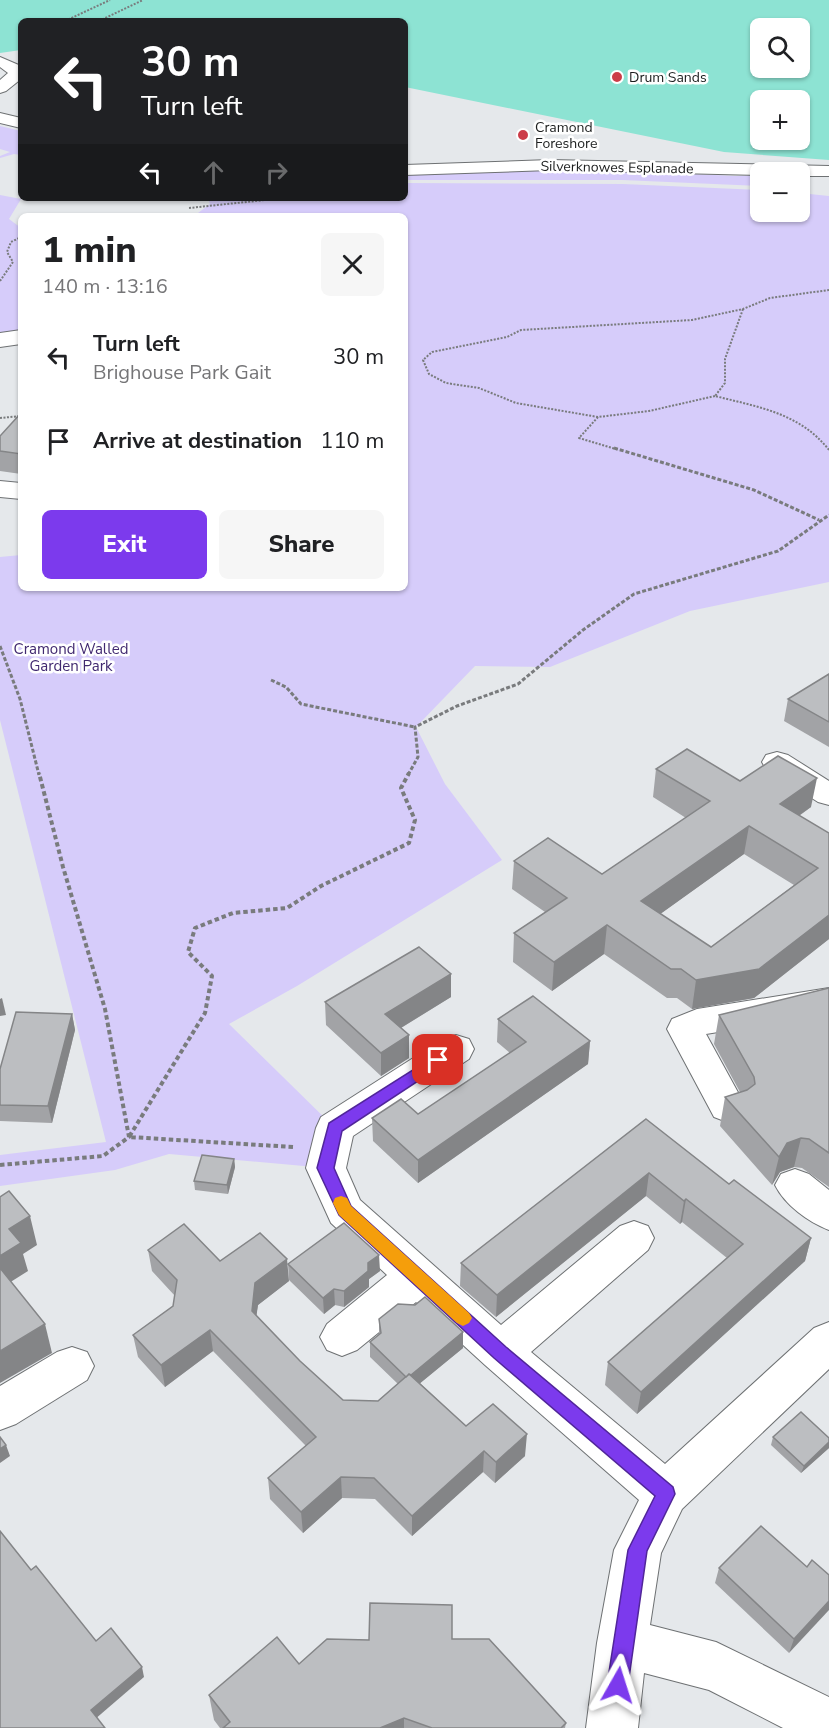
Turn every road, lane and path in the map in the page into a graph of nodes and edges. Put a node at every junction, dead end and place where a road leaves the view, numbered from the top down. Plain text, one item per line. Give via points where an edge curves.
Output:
1 (110, 0) edge
2 (143, 0) edge
3 (71, 18) edge
4 (105, 18) edge
5 (0, 62) edge
6 (0, 88) edge
7 (0, 117) edge
8 (18, 122) edge
9 (408, 170) edge
10 (829, 171) edge
11 (750, 172) edge
12 (810, 172) edge
13 (810, 176) edge
14 (829, 179) edge
15 (256, 201) edge
16 (189, 208) dead end
17 (18, 238) edge
18 (0, 281) edge
19 (829, 290) edge
20 (743, 309) junction
21 (18, 338) edge
22 (0, 340) edge
23 (716, 396) junction
24 (18, 416) edge
25 (598, 417) junction
26 (0, 418) edge
27 (829, 450) edge
28 (0, 489) edge
29 (18, 491) edge
30 (829, 515) edge
31 (819, 520) junction
32 (0, 646) edge
33 (271, 680) dead end
34 (415, 727) junction
35 (777, 762) edge
36 (829, 795) edge
37 (829, 1001) edge
38 (456, 1049) dead end
39 (727, 1107) edge
40 (129, 1137) junction
41 (330, 1149) junction
42 (0, 1165) edge
43 (795, 1185) dead end
44 (829, 1213) edge
45 (634, 1238) dead end
46 (417, 1276) junction
47 (342, 1337) dead end
48 (829, 1341) edge
49 (500, 1352) junction
50 (72, 1366) dead end
51 (0, 1410) edge
52 (666, 1494) junction
53 (622, 1643) junction
54 (829, 1725) edge
55 (612, 1728) edge

1 - 3 path
2 - 4 path
5 - 6 street via 14,67 17,74
7 - 8 street
9 - 11 street, Silverknowes Esplanade via 550,165
10 - 12 street, Silverknowes Esplanade
13 - 14 street
15 - 16 path
17 - 18 path via 11,242 7,252 13,262
19 - 20 path via 770,298
20 - 23 path via 725,359 725,383
20 - 25 path via 692,320 520,330 507,337 432,352 423,360 429,374 446,383 479,388 516,403
21 - 22 street
23 - 25 path via 649,411
23 - 27 path via 792,416 822,438
24 - 26 path
25 - 31 path via 579,438 754,490
28 - 29 street
30 - 31 path
31 - 34 path via 778,551 634,594 518,684 457,706
32 - 40 path via 20,699 105,1009
33 - 34 path via 286,687 301,704
34 - 40 path via 418,758 401,788 415,820 409,843 321,886 287,908 233,913 195,928 188,952 212,976 205,1013
35 - 36 street
37 - 39 street via 697,1022 685,1029
38 - 41 street via 335,1128
40 - 41 path
40 - 42 path via 103,1156
41 - 46 street via 326,1168 345,1211
43 - 44 street
45 - 49 street
46 - 47 street
46 - 49 street
48 - 52 street
49 - 52 street
50 - 51 street
52 - 53 street via 638,1550
53 - 54 street via 716,1667
53 - 55 street

